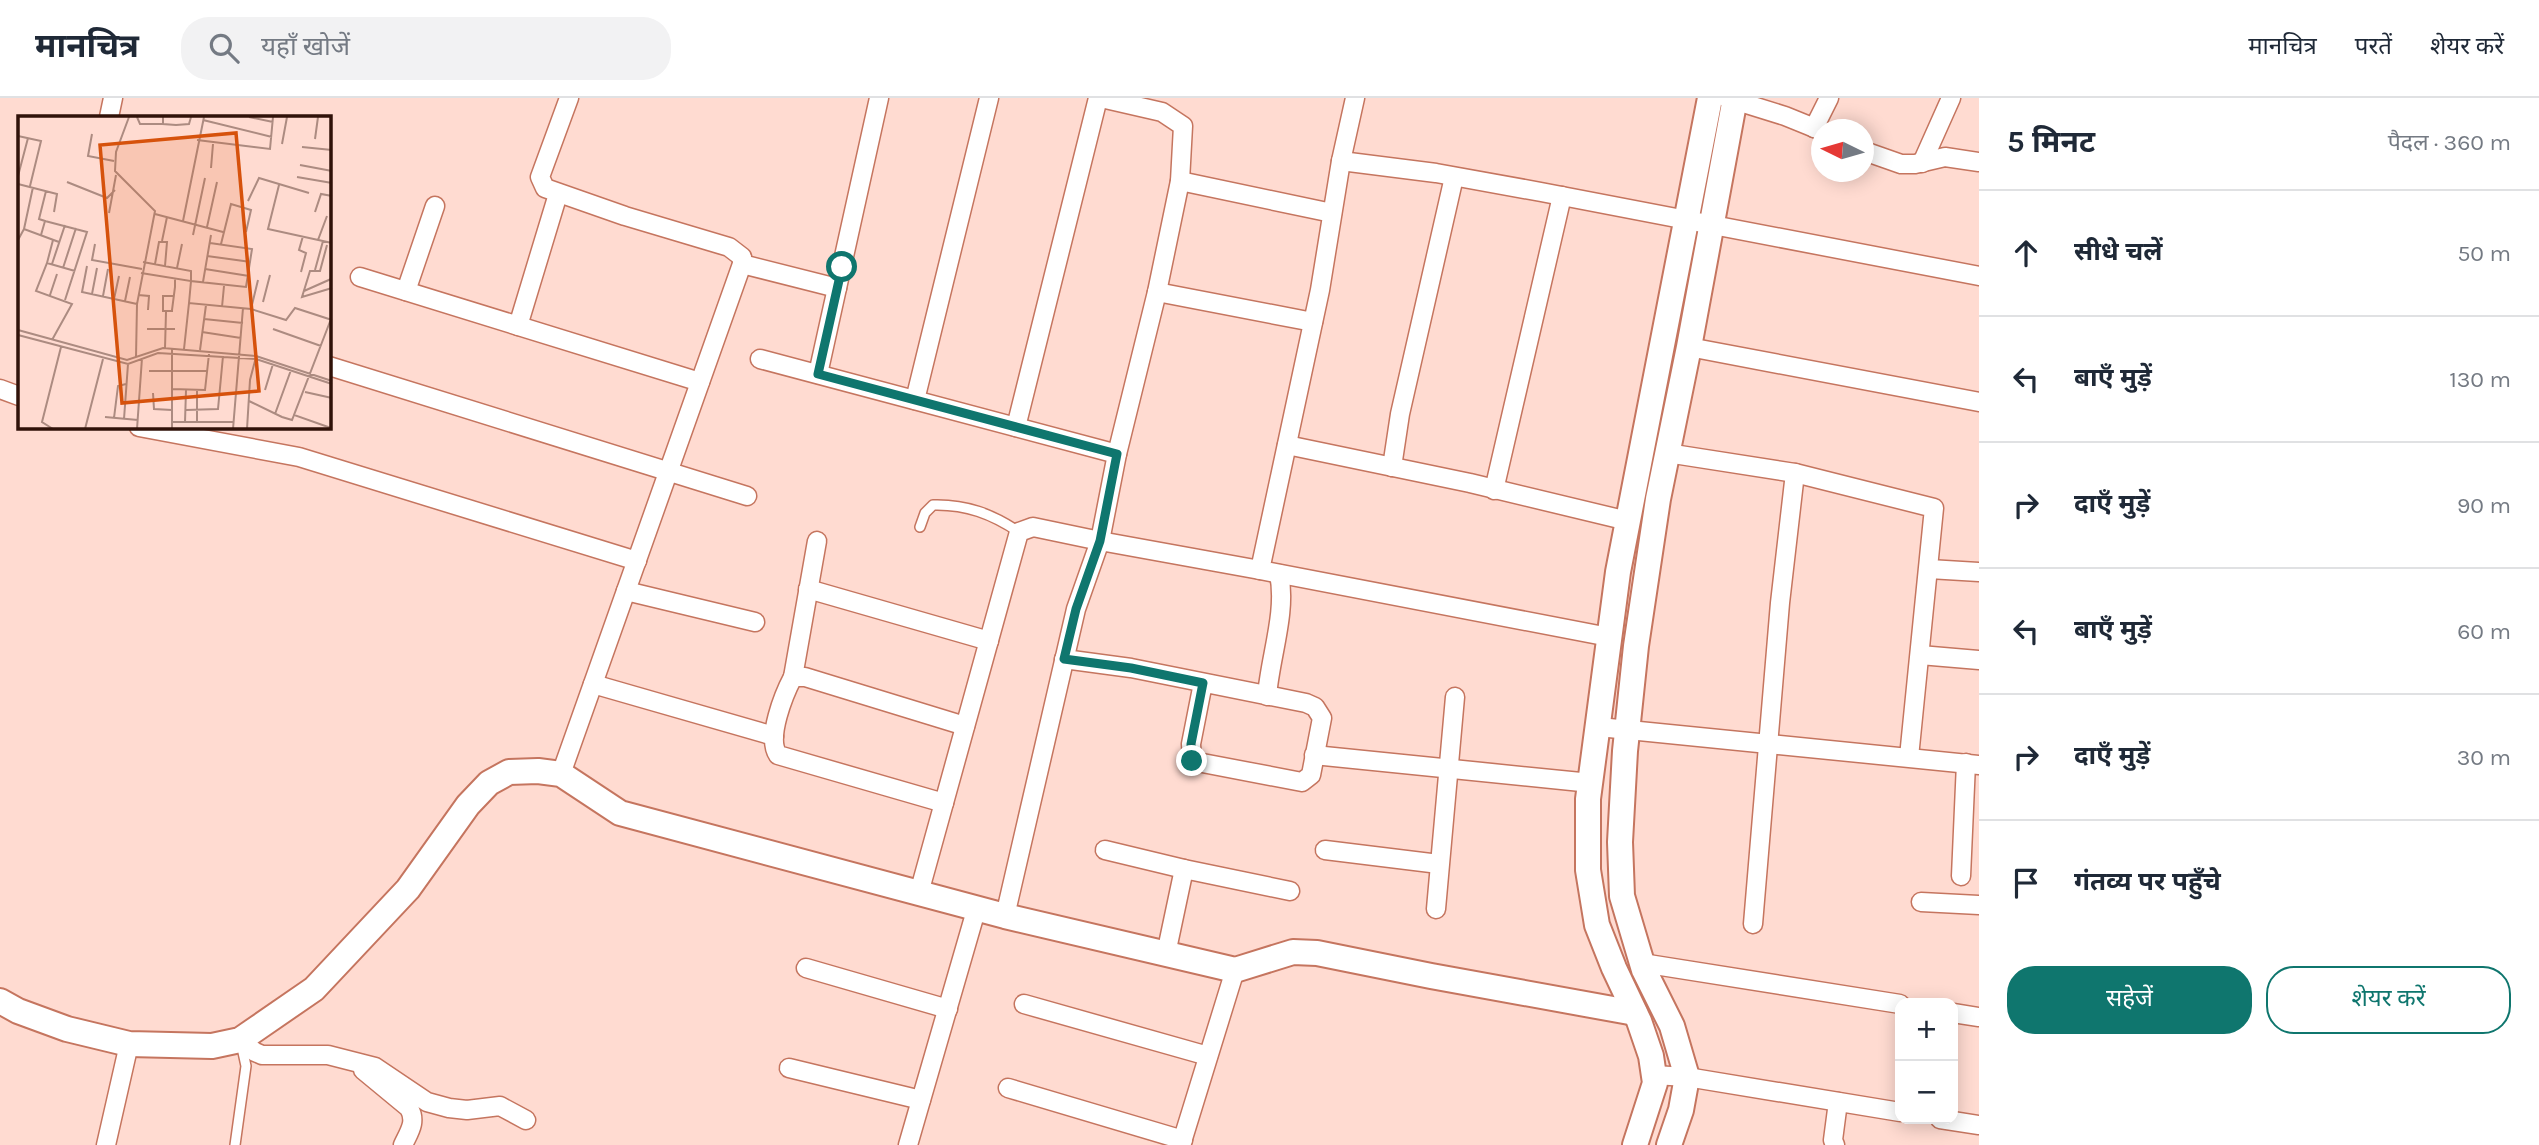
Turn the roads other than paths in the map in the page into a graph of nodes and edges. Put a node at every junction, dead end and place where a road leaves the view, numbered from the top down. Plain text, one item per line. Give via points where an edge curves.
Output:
1 (113, 98) edge
2 (569, 98) edge
3 (879, 98) edge
4 (989, 98) edge
5 (1100, 98) edge
6 (1727, 98) edge
7 (1829, 98) edge
8 (1951, 98) edge
9 (1350, 99) edge
10 (109, 116) edge
11 (1822, 119) edge
12 (1811, 128) edge
13 (1874, 155) edge
14 (1341, 161) junction
15 (1979, 162) edge
16 (1922, 163) junction
17 (1454, 177) junction
18 (1180, 181) junction
19 (558, 194) junction
20 (1562, 196) junction
21 (435, 206) dead end
22 (1332, 213) junction
23 (1687, 219) junction
24 (1712, 224) junction
25 (742, 264) junction
26 (1979, 276) edge
27 (360, 277) dead end
28 (837, 288) junction
29 (405, 291) junction
30 (1157, 292) junction
31 (1313, 322) junction
32 (518, 326) junction
33 (1689, 347) junction
34 (760, 359) dead end
35 (331, 367) edge
36 (818, 374) junction
37 (700, 383) junction
38 (0, 389) edge
39 (18, 396) edge
40 (915, 400) junction
41 (1979, 402) edge
42 (1016, 427) junction
43 (150, 429) edge
44 (1287, 445) junction
45 (1667, 453) junction
46 (1117, 454) junction
47 (1392, 467) junction
48 (669, 470) junction
49 (1794, 473) junction
50 (1494, 490) junction
51 (747, 496) dead end
52 (1628, 521) junction
53 (920, 527) dead end
54 (1019, 531) junction
55 (817, 541) dead end
56 (1100, 541) junction
57 (637, 561) junction
58 (1928, 569) junction
59 (1260, 570) junction
60 (1979, 572) edge
61 (1279, 574) junction
62 (808, 589) junction
63 (626, 591) junction
64 (755, 622) dead end
65 (1609, 637) junction
66 (989, 641) junction
67 (1920, 655) junction
68 (1064, 659) junction
69 (1979, 660) edge
70 (793, 677) junction
71 (1203, 683) junction
72 (593, 684) junction
73 (1267, 696) junction
74 (1455, 696) dead end
75 (965, 726) junction
76 (1599, 727) junction
77 (1627, 730) junction
78 (774, 736) junction
79 (1770, 743) junction
80 (1314, 755) junction
81 (1909, 757) junction
82 (1973, 764) edge
83 (1450, 767) junction
84 (561, 774) junction
85 (1591, 783) junction
86 (944, 803) junction
87 (1105, 850) dead end
88 (1325, 850) dead end
89 (1439, 864) junction
90 (1184, 869) junction
91 (1961, 876) dead end
92 (1290, 891) dead end
93 (919, 893) junction
94 (1921, 902) dead end
95 (1979, 905) edge
96 (977, 907) junction
97 (1436, 909) dead end
98 (1005, 916) junction
99 (1753, 924) dead end
100 (1166, 954) junction
101 (1642, 963) junction
102 (806, 968) dead end
103 (1236, 970) junction
104 (0, 1001) edge
105 (1895, 1003) edge
106 (1024, 1004) dead end
107 (948, 1009) junction
108 (1635, 1013) junction
109 (1958, 1014) edge
110 (1979, 1017) edge
111 (240, 1040) junction
112 (129, 1044) junction
113 (1209, 1056) junction
114 (352, 1061) junction
115 (789, 1068) dead end
116 (1654, 1075) junction
117 (1687, 1077) junction
118 (1008, 1088) dead end
119 (921, 1100) junction
120 (1838, 1102) junction
121 (1895, 1111) edge
122 (526, 1119) dead end
123 (1958, 1122) edge
124 (1979, 1125) edge
125 (1182, 1143) edge
126 (106, 1145) edge
127 (235, 1145) edge
128 (403, 1145) edge
129 (908, 1145) edge
130 (1635, 1145) edge
131 (1669, 1145) edge
132 (1835, 1145) edge

1 - 10 street
2 - 19 street via 540,177 545,188
3 - 28 street
4 - 40 street
5 - 18 street via 1162,112 1183,126
5 - 42 street
6 - 12 street
6 - 23 street
6 - 24 street
7 - 11 street
8 - 16 street
9 - 14 street
13 - 16 street via 1888,161
14 - 17 street
14 - 22 street
15 - 16 street via 1945,157
17 - 20 street
17 - 47 street
18 - 22 street
18 - 30 street
19 - 25 street via 729,247 742,257
19 - 32 street
20 - 23 street
20 - 50 street
21 - 29 street
22 - 31 street
23 - 24 street
23 - 52 street
24 - 26 street
24 - 33 street
25 - 28 street
25 - 37 street
27 - 29 street
28 - 36 street
29 - 32 street
30 - 31 street
30 - 46 street
31 - 44 street
32 - 37 street
33 - 41 street
33 - 45 street
34 - 36 street
35 - 48 street
36 - 40 street
37 - 48 street
38 - 39 street
40 - 42 street
42 - 46 street
43 - 57 street via 299,457
44 - 47 street
44 - 59 street
45 - 49 street
45 - 77 street
46 - 56 street
47 - 50 street
48 - 51 street
48 - 57 street
49 - 58 street via 1934,508
49 - 79 street
50 - 52 street
52 - 65 street
53 - 54 lane via 933,505 944,504 983,511
54 - 56 street via 1032,527
54 - 66 street
55 - 62 street
56 - 59 street
56 - 68 street
57 - 63 street
58 - 60 street
58 - 67 street
59 - 61 street
61 - 65 street
61 - 73 street via 1282,588
62 - 66 street
62 - 70 street
63 - 64 street
63 - 72 street
65 - 76 street
66 - 75 street
67 - 69 street
67 - 81 street
68 - 71 street
68 - 98 street
70 - 75 street
70 - 78 street
71 - 73 street
71 - 80 street via 1189,752 1195,764 1302,782 1311,775
72 - 78 street
72 - 84 street
73 - 80 street via 1306,703 1320,712
74 - 83 street
75 - 86 street
76 - 77 street
76 - 85 street
77 - 79 street
77 - 101 street via 1620,842 1622,896
78 - 86 street via 778,755
79 - 81 street
79 - 99 street
80 - 83 street
81 - 82 street
82 - 91 street
83 - 85 street
83 - 89 street
84 - 93 street via 620,814
84 - 111 street via 509,772 489,783 408,889 314,989
85 - 108 street via 1588,870 1597,925
86 - 93 street
87 - 90 street
88 - 89 street
89 - 97 street
90 - 92 street
90 - 100 street
93 - 96 street
94 - 95 street
96 - 98 street
96 - 107 street
98 - 100 street
100 - 103 street
101 - 105 street
101 - 117 street via 1672,1026
102 - 107 street
103 - 108 street via 1293,952 1317,953
103 - 113 street
104 - 112 street via 67,1029
106 - 113 street
107 - 119 street
108 - 116 street
109 - 110 street
111 - 112 street via 212,1046
111 - 114 street via 262,1055 328,1055
111 - 127 lane via 246,1066
112 - 126 street
113 - 125 street
114 - 122 street via 375,1066 427,1102 467,1110 500,1106
114 - 128 street via 409,1108 414,1122
115 - 119 street
116 - 117 street
116 - 130 street
117 - 120 street
117 - 131 street
118 - 125 street
119 - 129 street
120 - 121 street
120 - 132 street
123 - 124 street

